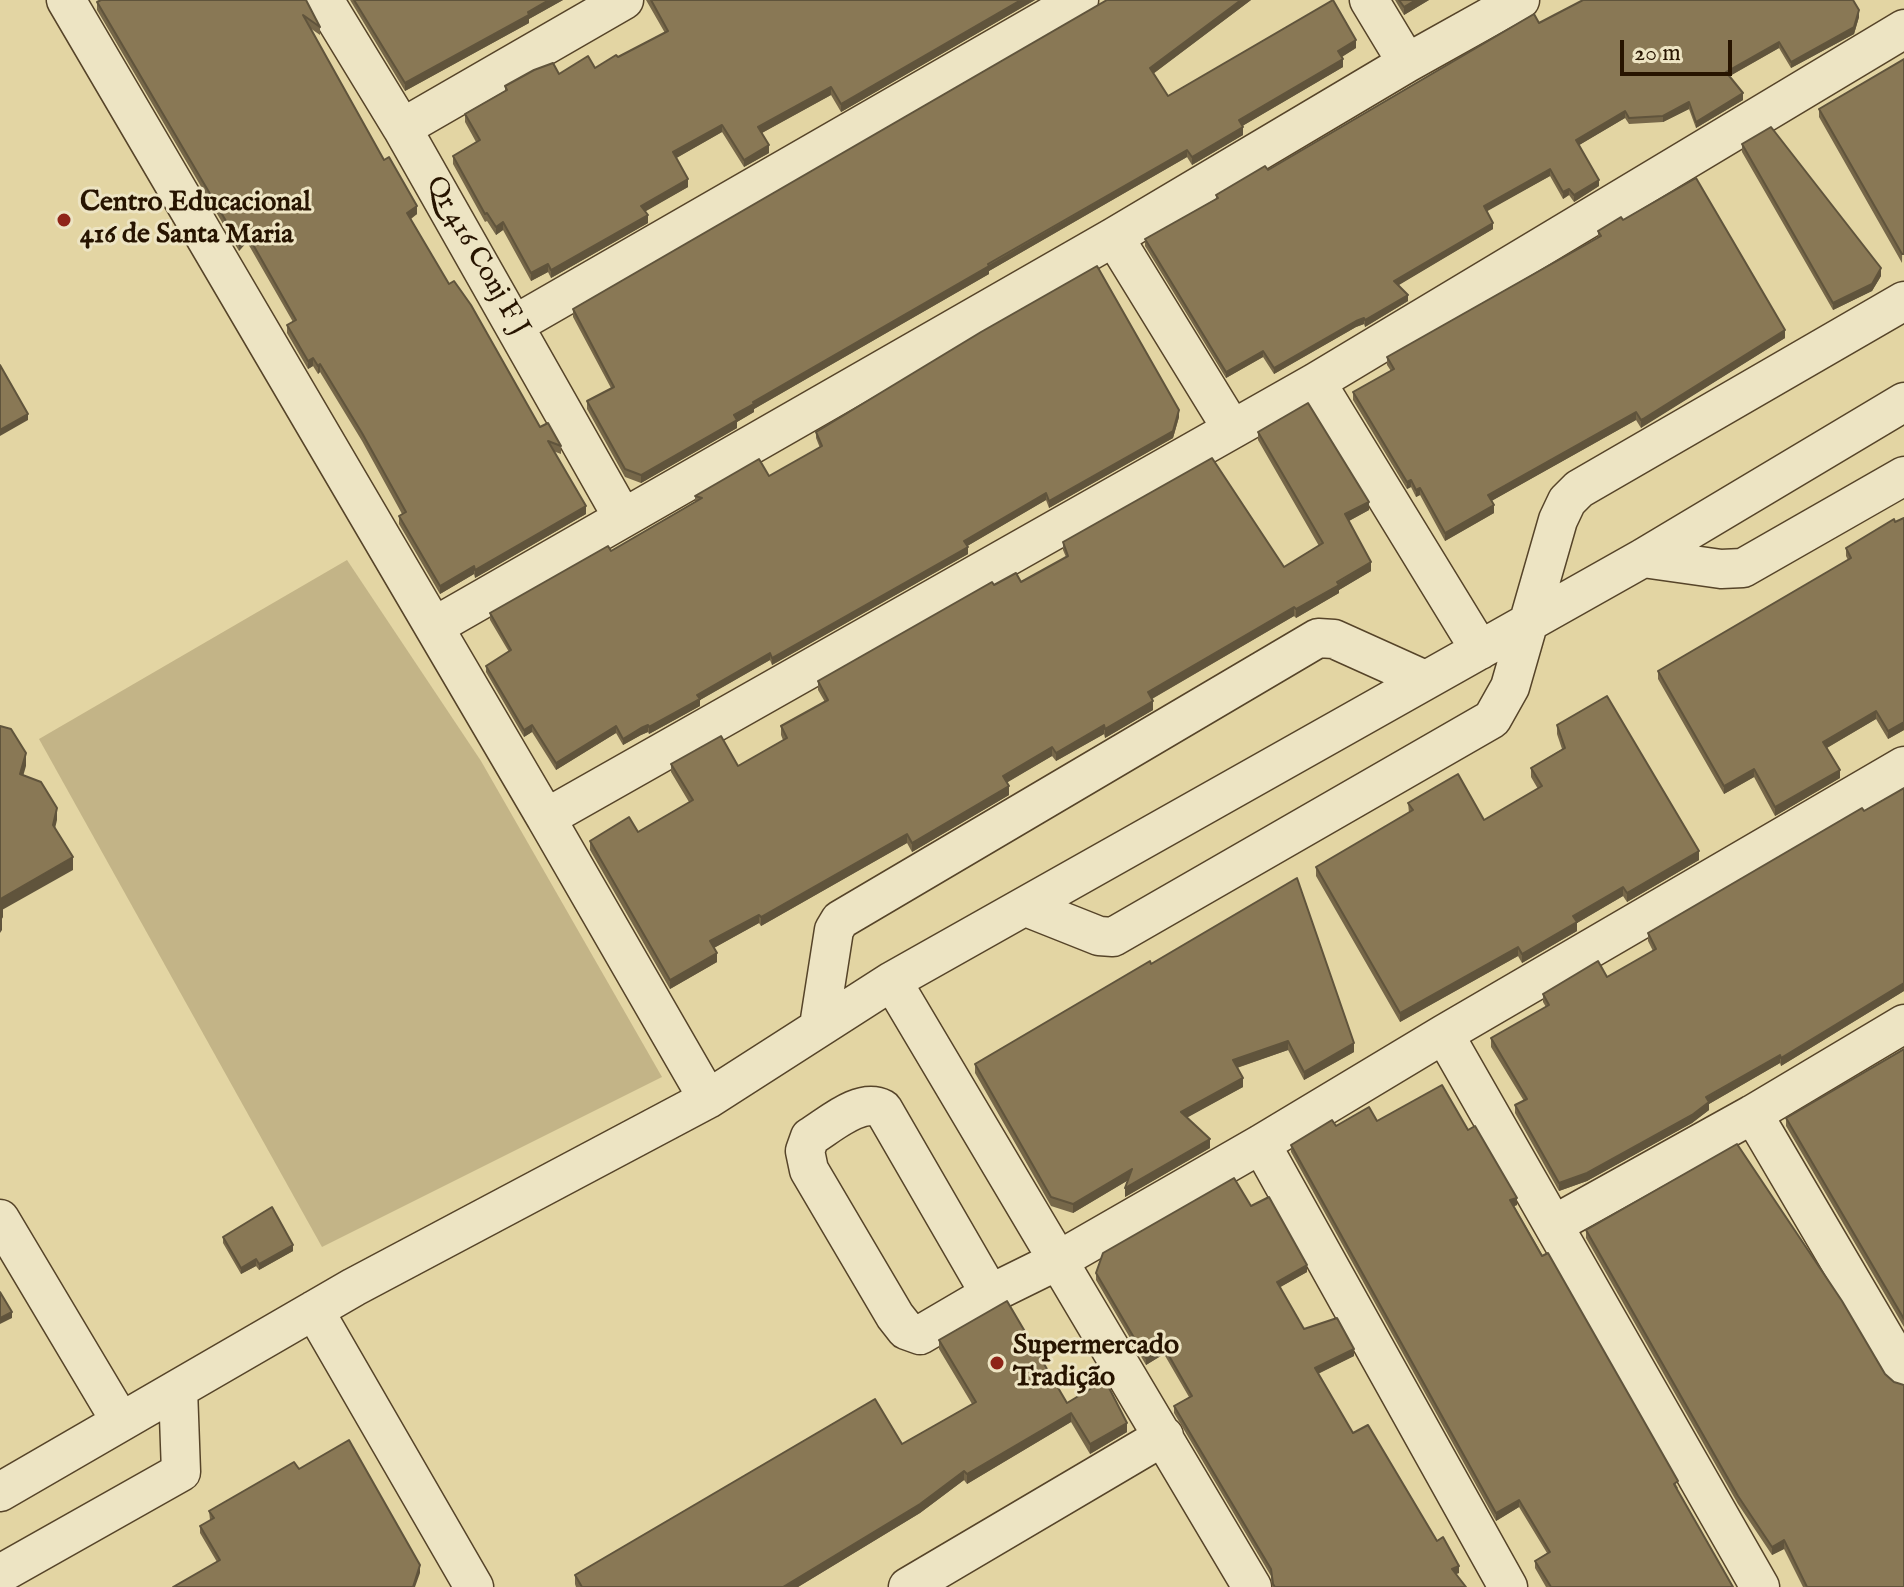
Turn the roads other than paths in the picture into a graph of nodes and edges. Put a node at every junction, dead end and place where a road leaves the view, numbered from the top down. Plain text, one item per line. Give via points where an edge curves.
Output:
1 (66, 0) edge
2 (324, 0) edge
3 (624, 0) edge
4 (1079, 0) edge
5 (1369, 0) edge
6 (1520, 0) edge
7 (1887, 0) edge
8 (1904, 29) edge
9 (1407, 63) junction
10 (402, 128) junction
11 (1114, 237) junction
12 (1904, 301) edge
13 (514, 325) junction
14 (1316, 382) junction
15 (1904, 402) edge
16 (1232, 429) junction
17 (1904, 476) edge
18 (623, 518) junction
19 (1643, 558) junction
20 (1528, 623) junction
21 (435, 626) junction
22 (1480, 650) junction
23 (1425, 680) junction
24 (1904, 766) edge
25 (546, 818) junction
26 (1026, 907) junction
27 (892, 981) junction
28 (1904, 1024) edge
29 (819, 1026) junction
30 (1444, 1034) junction
31 (708, 1099) junction
32 (1753, 1114) junction
33 (1261, 1144) junction
34 (0, 1219) edge
35 (1555, 1224) junction
36 (1059, 1260) junction
37 (990, 1294) junction
38 (314, 1310) junction
39 (1904, 1371) edge
40 (178, 1389) junction
41 (121, 1422) junction
42 (1164, 1436) junction
43 (0, 1492) edge
44 (0, 1574) edge
45 (467, 1584) edge
46 (908, 1587) edge
47 (1252, 1587) edge
48 (1508, 1587) edge
49 (1760, 1587) edge

1 - 21 street
2 - 10 street, Qr 416 Conj F J
3 - 10 street
4 - 13 street
5 - 9 street
6 - 9 street
7 - 8 street
8 - 14 street
9 - 11 street
10 - 13 street, Qr 416 Conj F J
11 - 16 street
11 - 18 street
12 - 20 street via 1579,489 1558,520
13 - 18 street, Qr 416 Conj F J
14 - 16 street
14 - 22 street
15 - 19 street
16 - 25 street
17 - 19 street via 1743,568
18 - 21 street
19 - 20 street
20 - 22 street
20 - 26 street via 1510,687 1492,719 1126,930 1113,937 1099,936
21 - 25 street
22 - 23 street
23 - 26 street
23 - 29 street via 1334,639 1318,638 840,920
24 - 30 street
25 - 31 street
26 - 27 street
27 - 29 street
27 - 36 street
28 - 32 street
29 - 31 street
30 - 33 street
30 - 35 street
31 - 38 street
32 - 35 street
32 - 39 street
33 - 36 street
33 - 48 street
34 - 41 street
35 - 49 street
36 - 37 street
36 - 42 street
37 - 37 street via 883,1109 861,1106 810,1137 805,1151 809,1170 906,1330 920,1335
38 - 40 street
38 - 45 street
40 - 41 street
40 - 44 street via 181,1472
41 - 43 street
42 - 46 street
42 - 47 street

